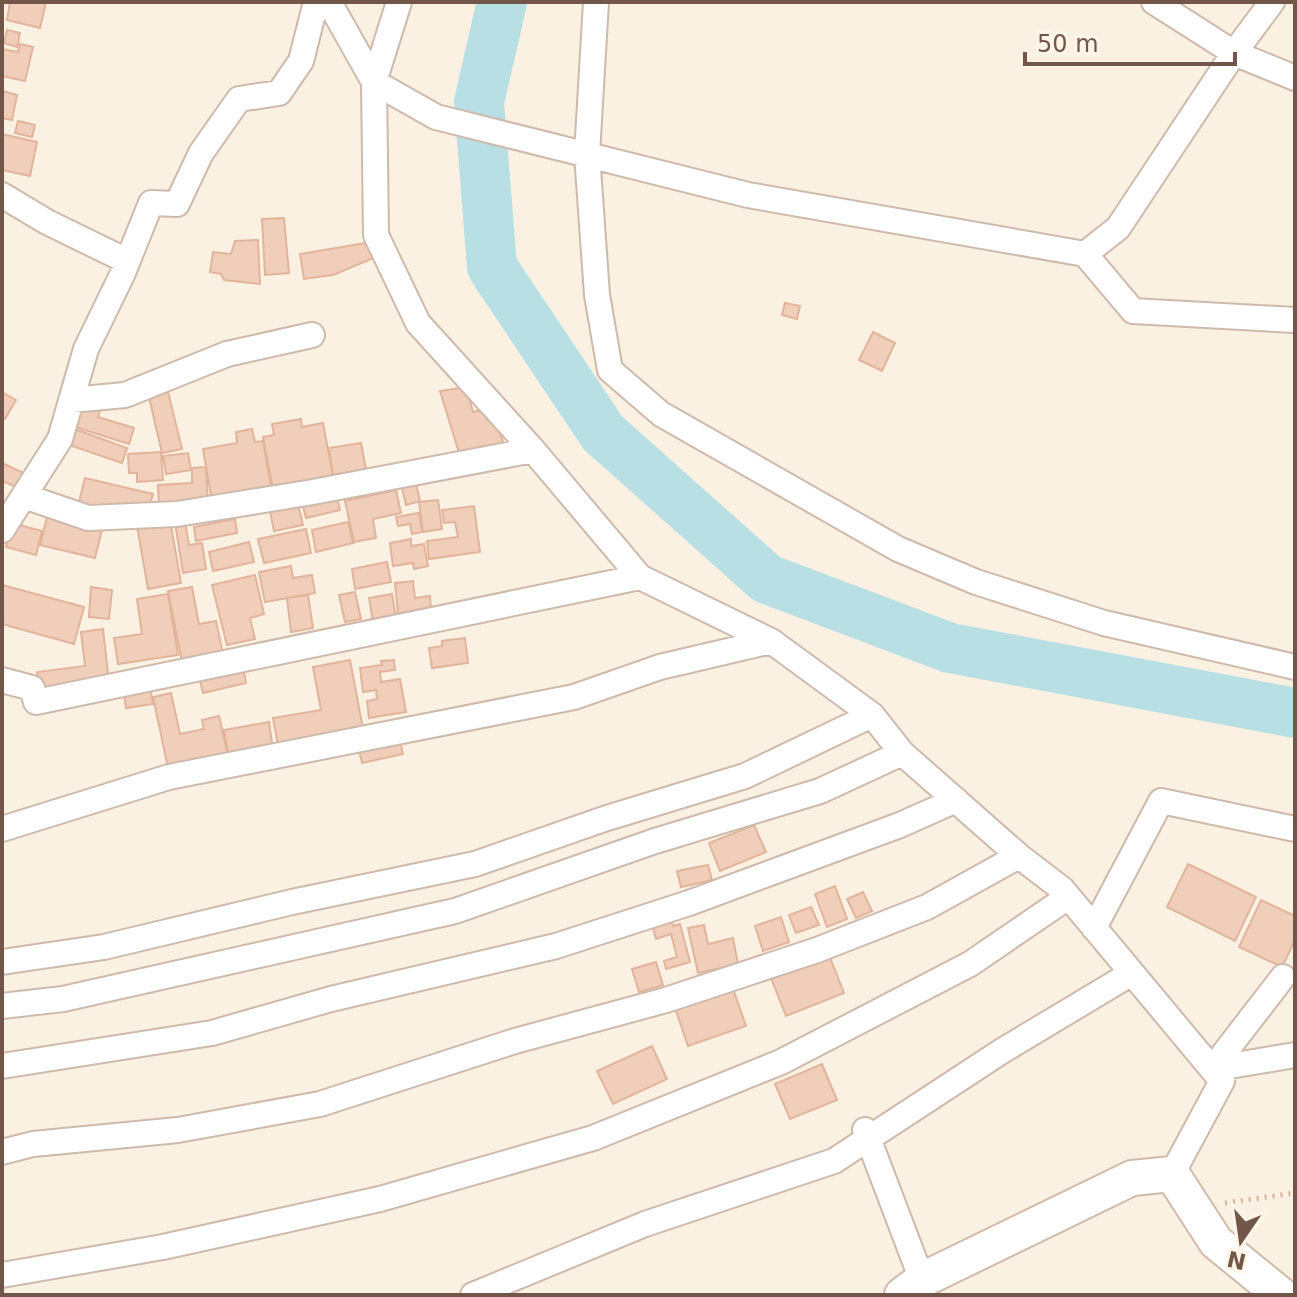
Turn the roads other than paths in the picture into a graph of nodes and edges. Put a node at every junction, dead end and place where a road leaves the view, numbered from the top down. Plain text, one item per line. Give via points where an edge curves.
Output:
1 (316, 2) edge
2 (329, 2) edge
3 (399, 2) edge
4 (596, 2) edge
5 (1154, 2) edge
6 (1272, 2) edge
7 (1234, 53) junction
8 (1295, 78) edge
9 (374, 82) junction
10 (585, 154) junction
11 (2, 195) edge
12 (1085, 254) junction
13 (127, 261) junction
14 (1295, 320) edge
15 (312, 335) dead end
16 (71, 400) junction
17 (533, 450) junction
18 (24, 496) junction
19 (2, 530) edge
20 (640, 577) junction
21 (771, 641) junction
22 (1295, 667) edge
23 (2, 680) edge
24 (872, 715) junction
25 (902, 753) junction
26 (956, 800) junction
27 (2, 829) edge
28 (1295, 829) edge
29 (1019, 856) junction
30 (1068, 897) junction
31 (1094, 928) junction
32 (2, 962) edge
33 (1132, 973) junction
34 (1283, 977) dead end
35 (2, 1006) edge
36 (1295, 1055) edge
37 (2, 1066) edge
38 (1212, 1069) junction
39 (867, 1135) junction
40 (2, 1152) edge
41 (1172, 1174) junction
42 (2, 1275) edge
43 (912, 1287) edge
44 (473, 1295) edge
45 (1281, 1295) edge

1 - 13 street via 301,61 279,93 239,99 201,153 177,204 151,203
2 - 9 street
3 - 9 street
4 - 10 street
5 - 7 street
6 - 7 street
7 - 8 street
7 - 12 street via 1118,228
9 - 10 street via 436,117
9 - 17 street via 376,235 418,323
10 - 12 street via 748,195
10 - 22 street via 597,295 610,370 661,414 898,549 976,582 1104,623
11 - 13 street
12 - 14 street via 1133,311
13 - 16 street via 86,349
15 - 16 street via 227,354 125,395
16 - 18 street via 60,439
17 - 18 street via 177,514 88,518
17 - 20 street
18 - 19 street
20 - 21 street
20 - 23 street via 36,702 32,688
21 - 24 street
21 - 27 street via 660,667 574,697 169,777
24 - 25 street
24 - 32 street via 745,776 475,864 104,947
25 - 26 street
25 - 35 street via 820,791 655,841 455,911 63,999
26 - 29 street
26 - 37 street via 689,903 556,946 212,1033
28 - 31 street via 1161,801
29 - 30 street
29 - 40 street via 927,907 817,950 320,1104 178,1130 33,1144
30 - 31 street
30 - 42 street via 970,964 781,1062 593,1138 380,1199 163,1247
31 - 33 street
33 - 38 street
33 - 39 street
34 - 38 street
36 - 38 street
38 - 41 street via 1222,1081
39 - 43 street
39 - 44 street via 834,1161 645,1224
41 - 43 main road via 1132,1178
41 - 45 main road via 1216,1242

